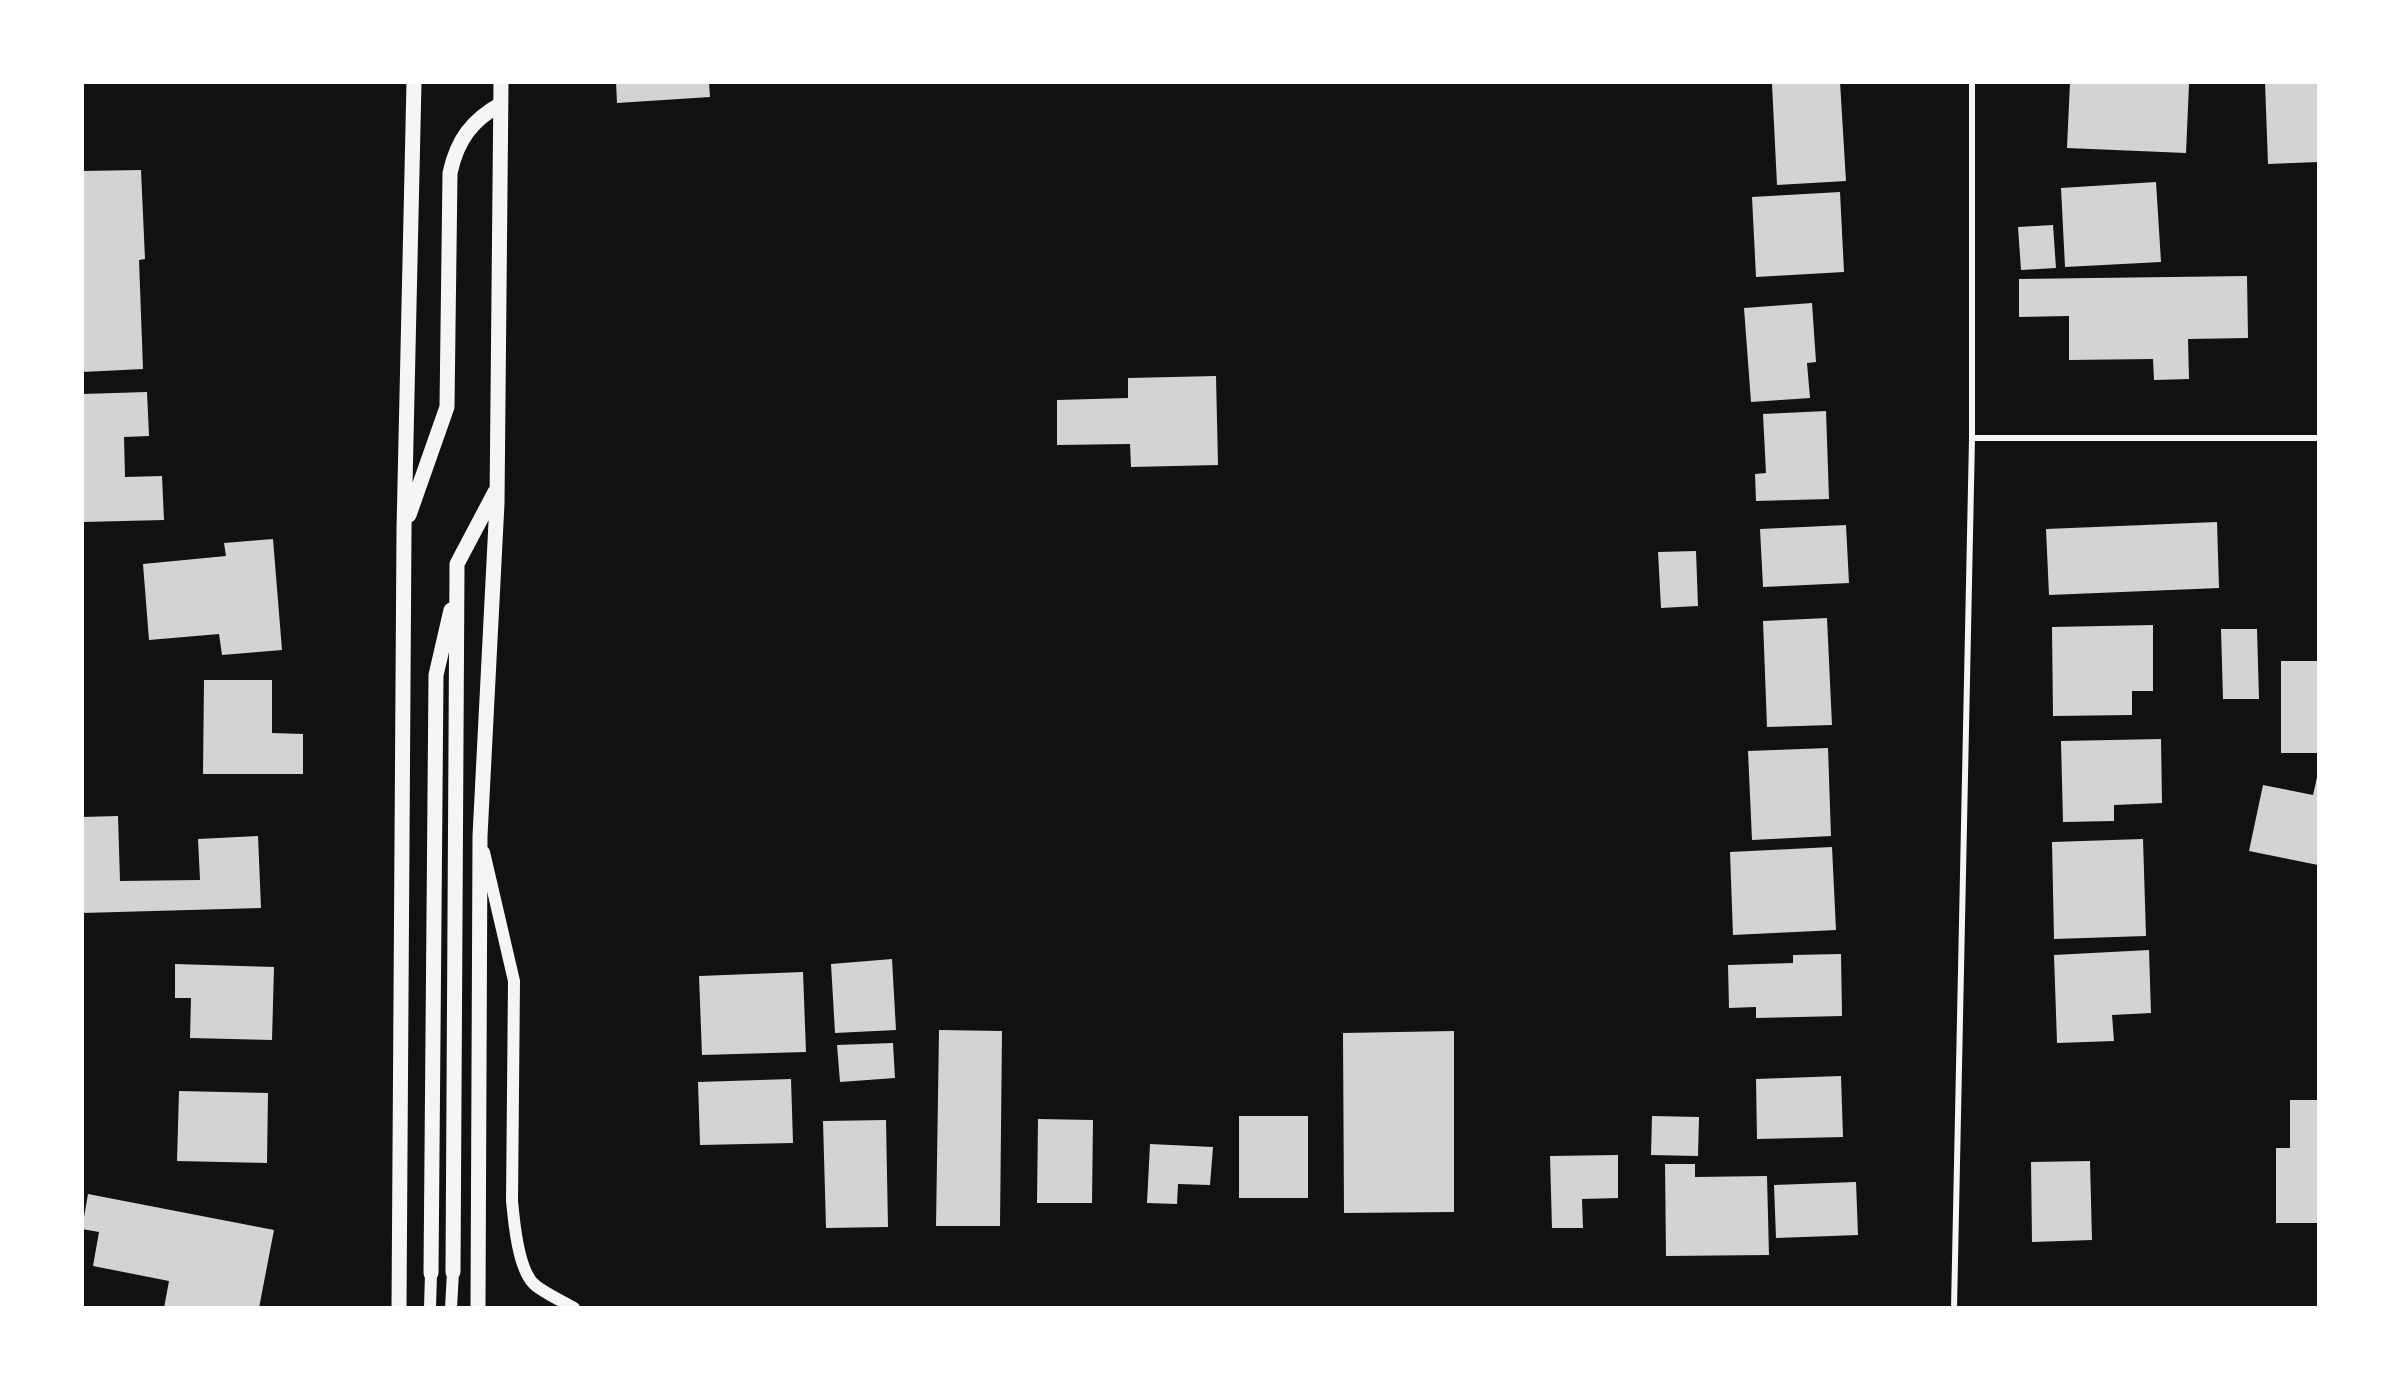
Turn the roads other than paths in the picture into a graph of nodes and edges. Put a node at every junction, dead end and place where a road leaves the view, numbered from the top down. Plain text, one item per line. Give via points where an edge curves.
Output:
1 (414, 82) edge
2 (501, 82) edge
3 (1972, 82) edge
4 (501, 104) junction
5 (1972, 438) junction
6 (2319, 438) edge
7 (497, 487) junction
8 (404, 529) junction
9 (458, 581) junction
10 (480, 836) junction
11 (453, 1272) joint
12 (432, 1273) joint
13 (399, 1308) edge
14 (430, 1308) edge
15 (451, 1308) edge
16 (478, 1308) edge
17 (574, 1308) edge
18 (1954, 1308) edge

1 - 8 main road
2 - 4 main road
3 - 5 street
4 - 7 main road
4 - 8 main road via 483,113 466,130 450,173 447,407
5 - 6 street
5 - 18 street
7 - 9 main road via 458,564
7 - 10 main road
8 - 13 main road
9 - 11 main road
9 - 12 main road via 436,675
10 - 16 main road
10 - 17 main road via 514,981 515,1232 533,1283
11 - 15 main road
12 - 14 main road

